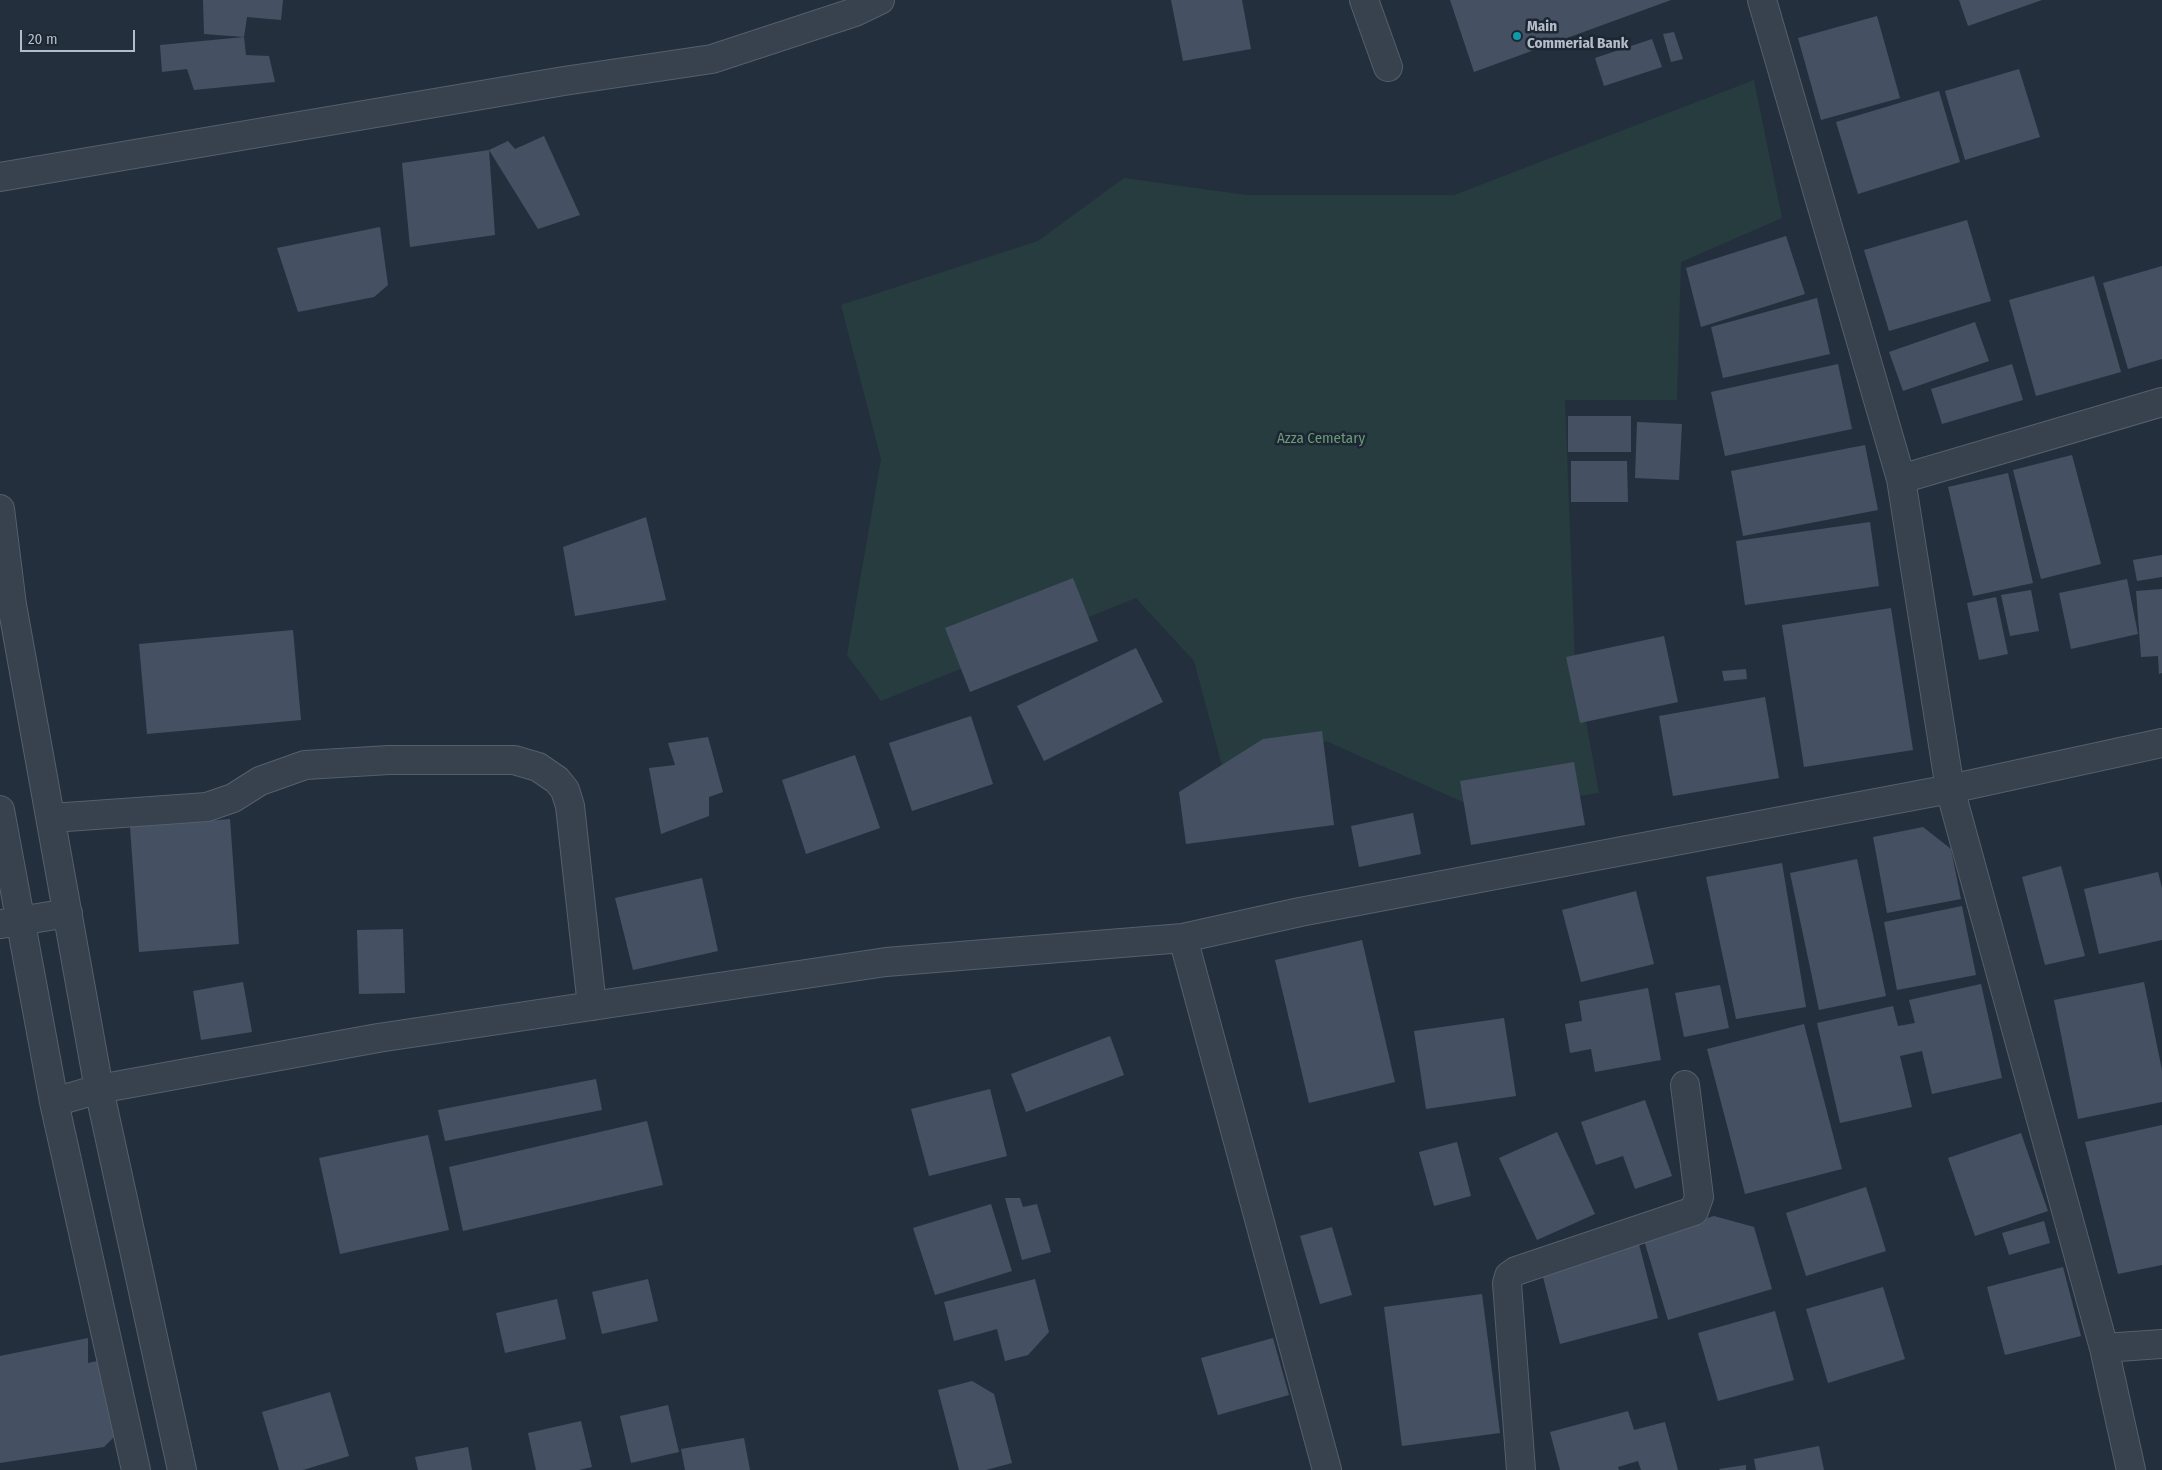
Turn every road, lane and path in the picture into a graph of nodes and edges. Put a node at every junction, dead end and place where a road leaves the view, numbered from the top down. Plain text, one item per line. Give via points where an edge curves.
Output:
1 (880, 0) edge
2 (1364, 0) edge
3 (1762, 0) edge
4 (1388, 67) dead end
5 (0, 177) edge
6 (2162, 402) edge
7 (1901, 479) junction
8 (0, 509) edge
9 (2162, 743) edge
10 (1950, 789) junction
11 (0, 810) edge
12 (52, 818) junction
13 (68, 913) junction
14 (9, 922) edge
15 (1182, 938) junction
16 (592, 1006) junction
17 (1685, 1085) dead end
18 (99, 1089) junction
19 (54, 1102) junction
20 (2162, 1344) edge
21 (2104, 1348) junction
22 (128, 1469) edge
23 (182, 1470) edge
24 (1327, 1470) edge
25 (1521, 1470) edge
26 (2131, 1470) edge

1 - 5 street via 855,12 712,59
2 - 4 street
3 - 7 street
6 - 7 street
7 - 10 street
8 - 12 street via 12,605
9 - 10 street
10 - 15 street via 1300,912
10 - 21 street
11 - 14 street
12 - 13 street
12 - 16 street via 207,807 305,765 389,760 514,760 538,768 557,780 565,790 570,806
13 - 14 street
13 - 18 street
14 - 19 street
15 - 16 street via 886,962
15 - 24 street
16 - 18 street via 378,1038
17 - 25 street via 1699,1197 1694,1211 1508,1276
18 - 19 street
18 - 23 street
19 - 22 street
20 - 21 street
21 - 26 street

